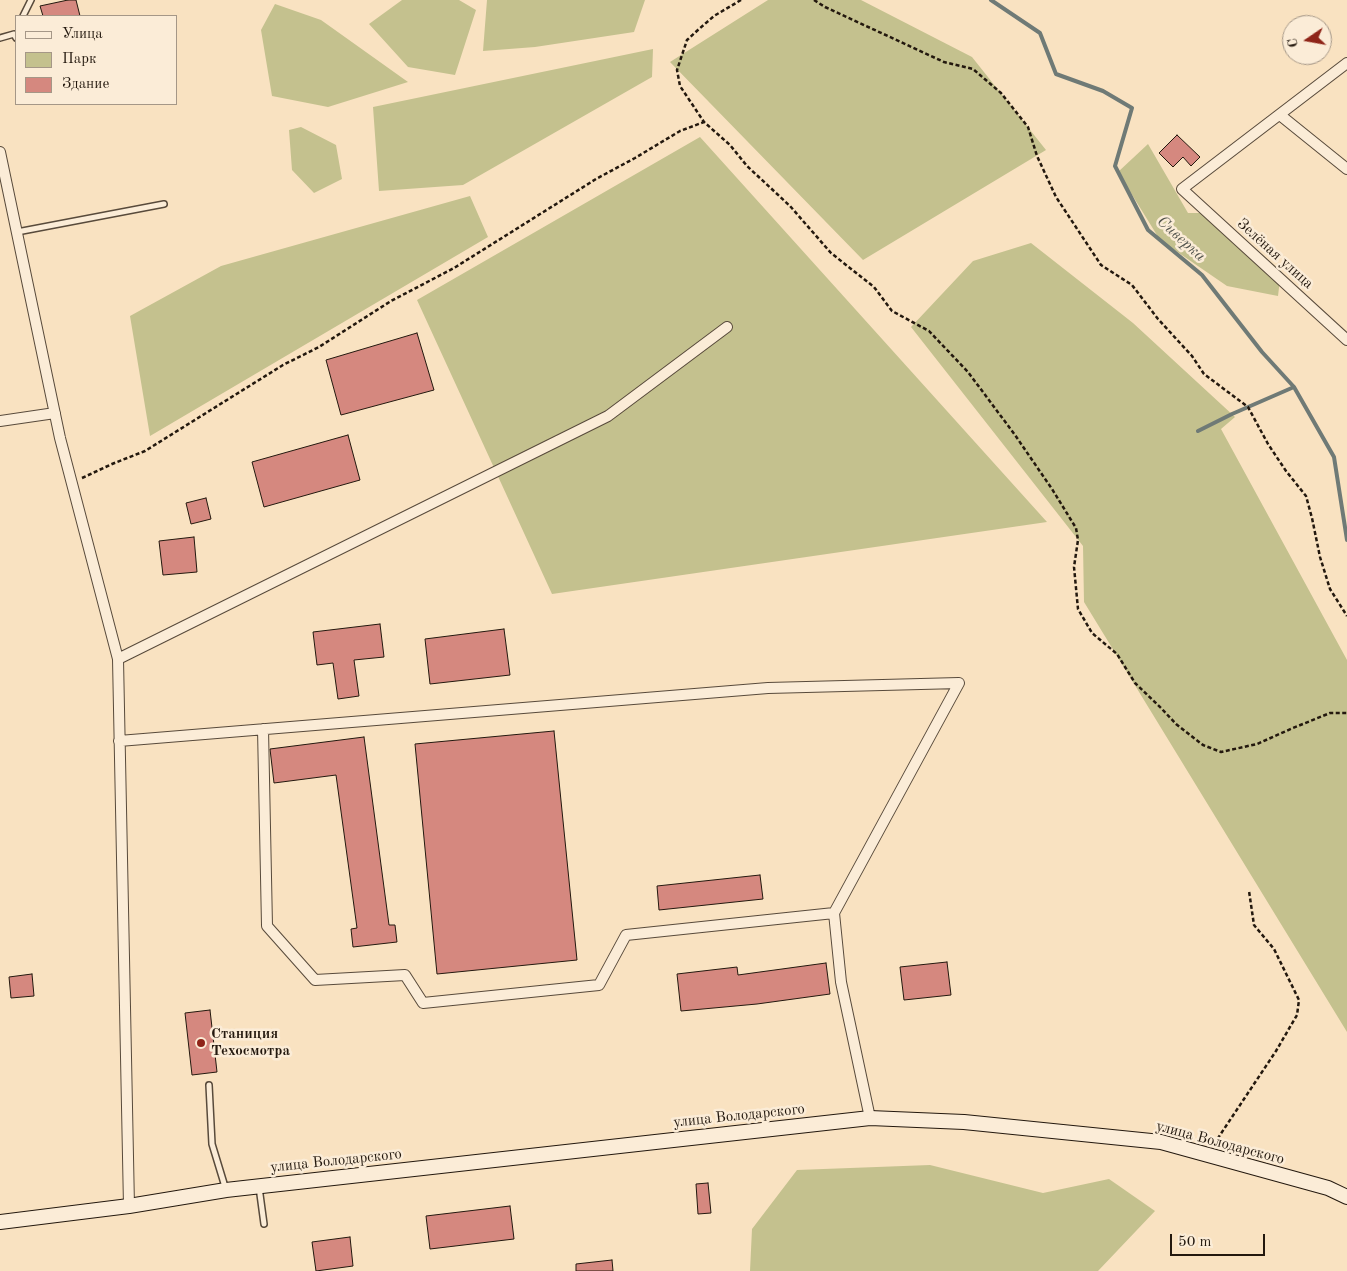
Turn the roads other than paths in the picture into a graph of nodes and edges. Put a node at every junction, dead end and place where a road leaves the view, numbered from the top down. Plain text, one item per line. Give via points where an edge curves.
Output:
1 (31, 0) edge
2 (24, 15) edge
3 (15, 34) edge
4 (0, 38) edge
5 (1347, 63) edge
6 (1280, 115) junction
7 (0, 152) edge
8 (1347, 169) edge
9 (164, 204) dead end
10 (17, 232) junction
11 (727, 327) dead end
12 (1347, 340) edge
13 (55, 413) junction
14 (0, 421) edge
15 (118, 660) junction
16 (264, 729) junction
17 (119, 741) junction
18 (834, 913) junction
19 (209, 1085) dead end
20 (870, 1118) junction
21 (258, 1186) junction
22 (226, 1190) junction
23 (1347, 1197) edge
24 (129, 1206) junction
25 (0, 1222) edge
26 (264, 1224) dead end

1 - 2 lane
3 - 4 lane
5 - 6 street
6 - 8 street
6 - 12 street, Зелёная улица via 1182,189
7 - 10 street
9 - 10 lane
10 - 13 street
11 - 15 street via 608,416
13 - 14 street
13 - 15 street
15 - 17 street
16 - 17 street
16 - 18 street via 267,926 315,980 405,975 423,1003 599,985 626,935
16 - 18 street via 768,688 959,683
17 - 24 street
18 - 20 street via 841,982
19 - 22 lane via 212,1144
20 - 21 main road, улица Володарского
20 - 23 main road, улица Володарского via 964,1122 1161,1142 1328,1188
21 - 22 main road, улица Володарского
21 - 26 lane
22 - 24 main road, улица Володарского
24 - 25 main road, улица Володарского

